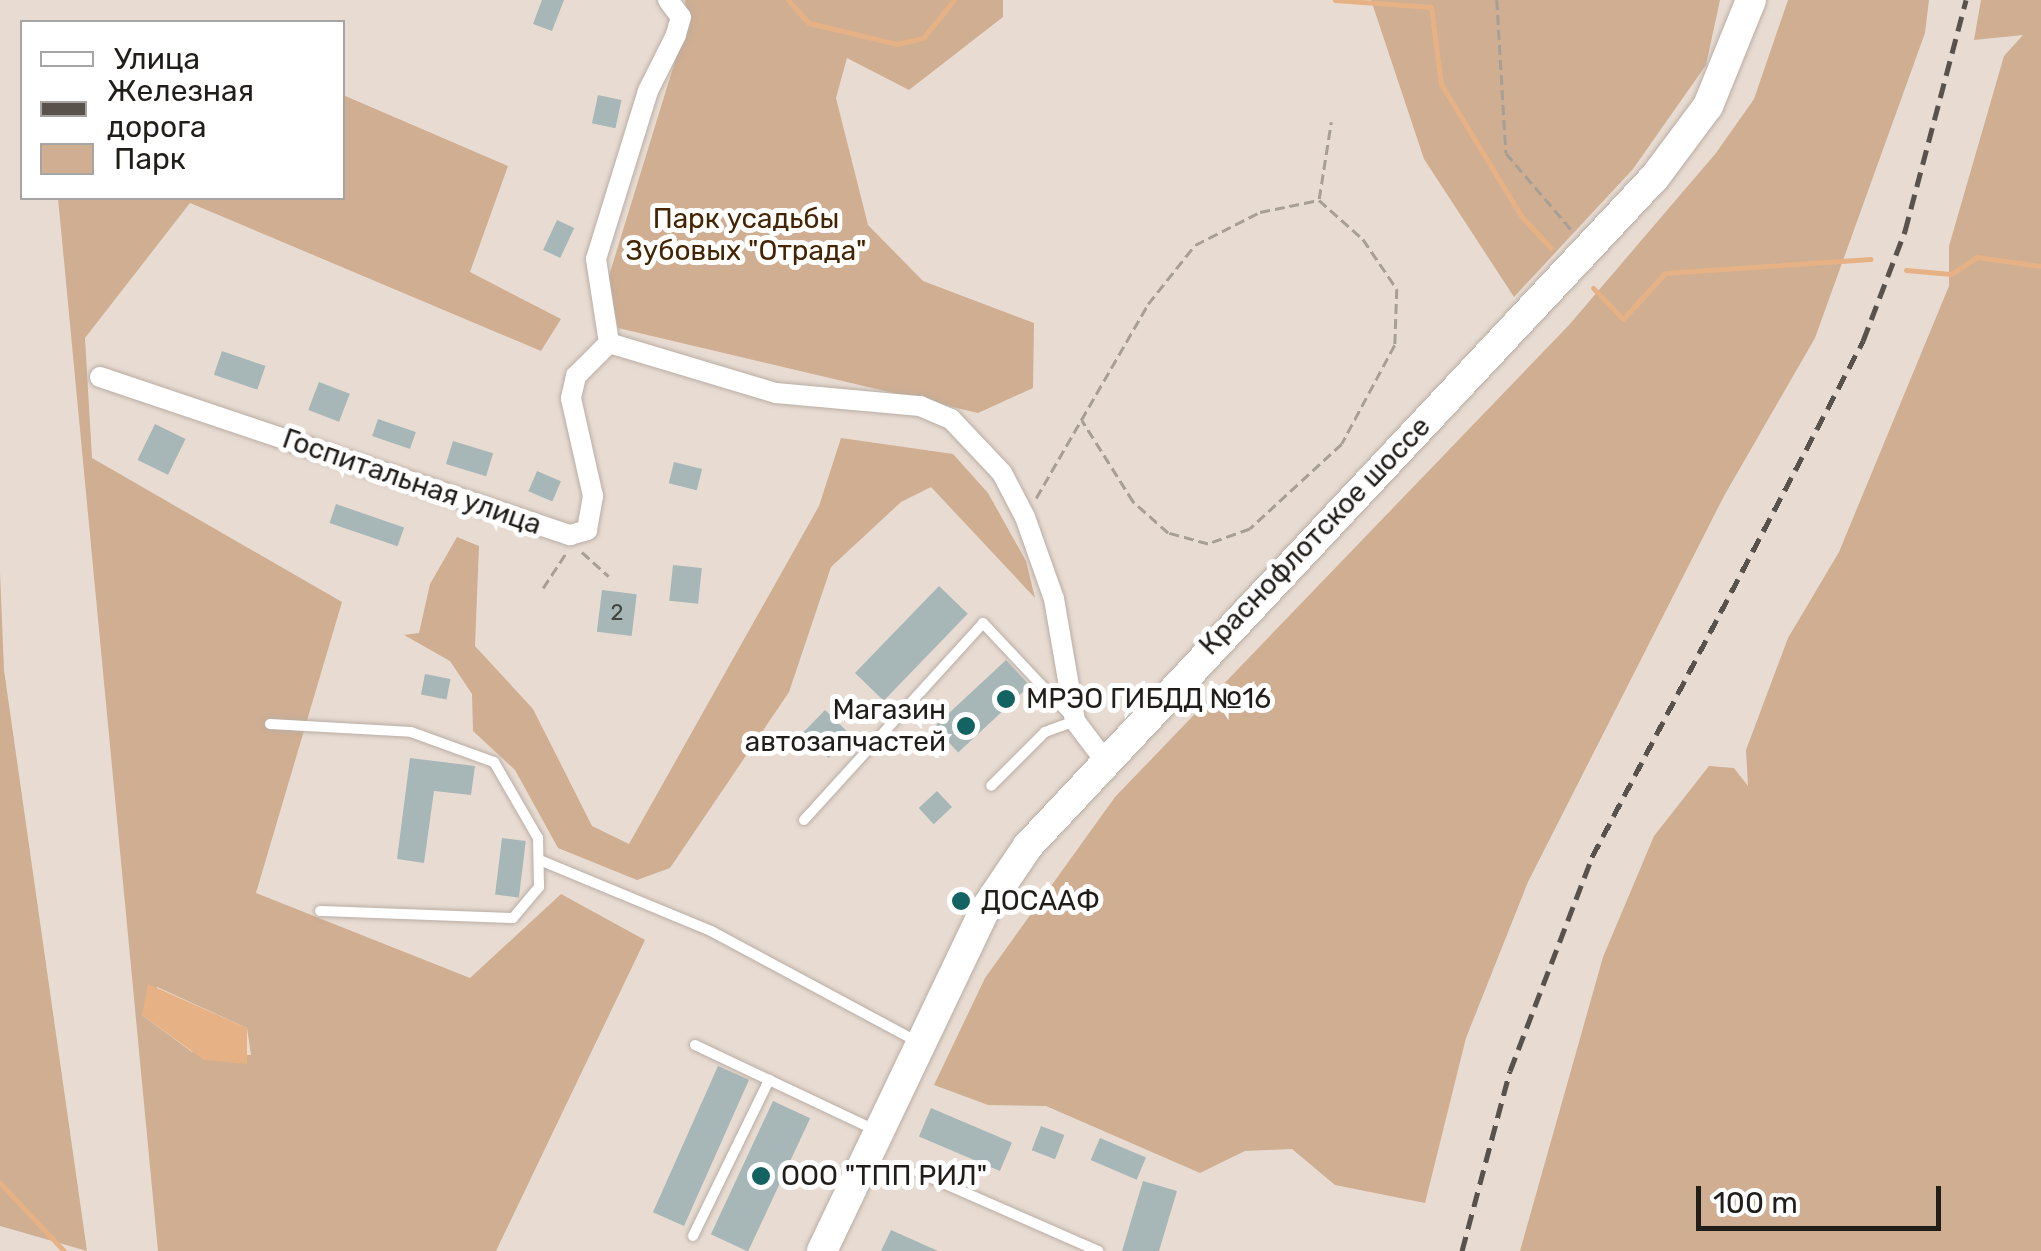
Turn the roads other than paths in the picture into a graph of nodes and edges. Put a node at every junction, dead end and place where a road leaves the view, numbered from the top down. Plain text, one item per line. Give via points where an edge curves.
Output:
1 (668, 0) edge
2 (1751, 0) edge
3 (608, 343) junction
4 (100, 377) dead end
5 (1076, 721) junction
6 (270, 724) dead end
7 (1103, 758) junction
8 (990, 786) dead end
9 (804, 820) dead end
10 (542, 861) junction
11 (320, 911) dead end
12 (694, 1044) dead end
13 (924, 1045) junction
14 (769, 1080) junction
15 (880, 1132) junction
16 (918, 1172) dead end
17 (693, 1236) dead end
18 (822, 1251) edge
19 (1098, 1251) edge

1 - 3 street via 681,17 676,36 648,91 596,259
2 - 7 main road, Краснофлотское шоссе via 1708,106 1590,249
3 - 4 street, Госпитальная улица via 576,376 571,398 594,496 586,530 570,535
3 - 5 street via 776,394 920,406 951,418 1002,473 1025,517 1054,599
5 - 7 street
5 - 8 lane via 1045,732
5 - 9 lane via 983,623
6 - 10 lane via 411,732 494,762 538,838
7 - 13 main road, Краснофлотское шоссе via 984,911
10 - 11 lane via 539,886 513,918
10 - 13 lane via 711,931
12 - 14 lane
13 - 15 main road, Краснофлотское шоссе
14 - 15 lane
14 - 17 lane
15 - 18 main road, Краснофлотское шоссе
16 - 19 lane

